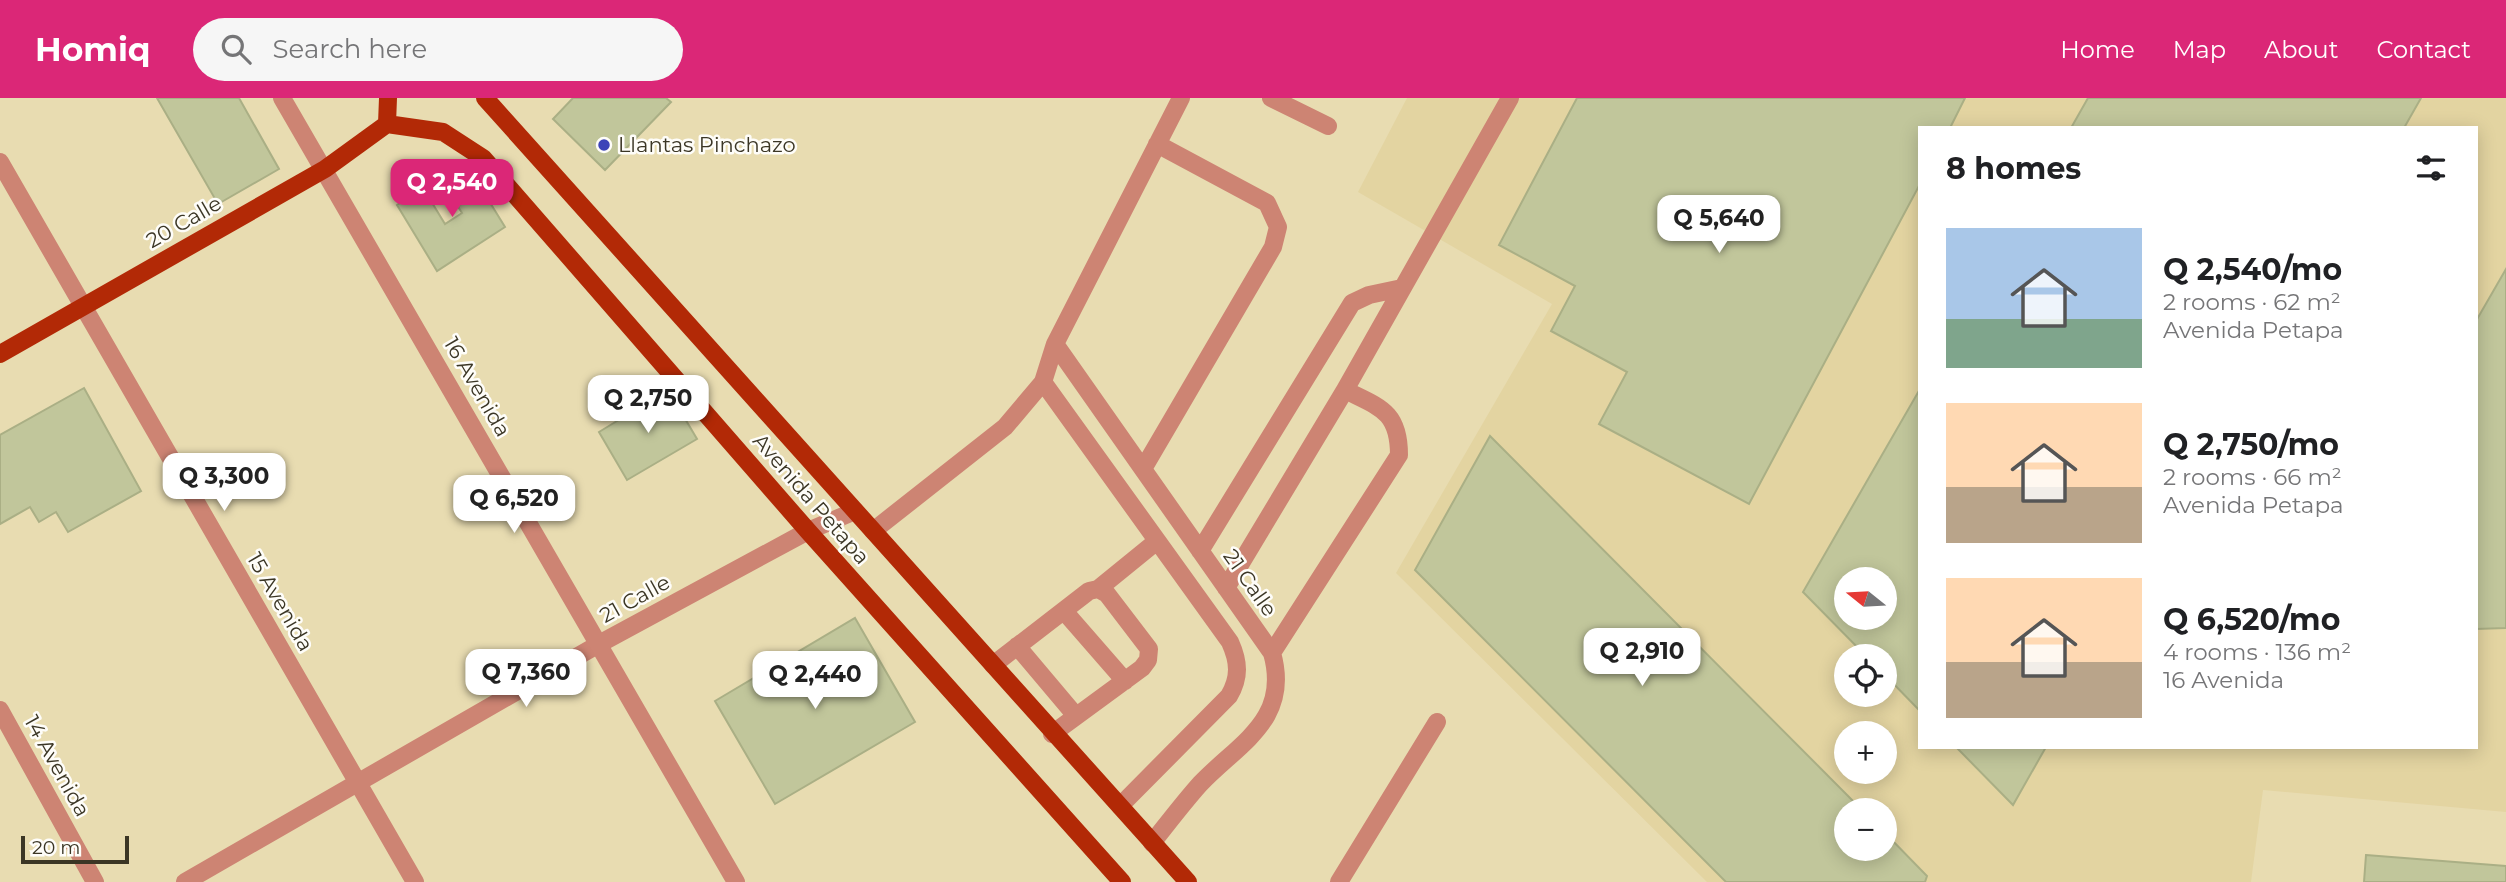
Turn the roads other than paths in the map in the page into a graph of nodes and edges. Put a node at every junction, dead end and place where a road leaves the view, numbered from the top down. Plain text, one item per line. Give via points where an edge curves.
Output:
1 (282, 98) edge
2 (388, 98) edge
3 (485, 98) edge
4 (1181, 98) edge
5 (1271, 98) edge
6 (1510, 98) edge
7 (387, 124) junction
8 (1328, 126) dead end
9 (1157, 144) junction
10 (0, 162) edge
11 (325, 169) junction
12 (1402, 288) junction
13 (83, 306) junction
14 (1055, 344) junction
15 (0, 354) edge
16 (1043, 382) junction
17 (1345, 390) junction
18 (1143, 469) junction
19 (855, 511) junction
20 (808, 531) junction
21 (873, 531) junction
22 (1157, 541) junction
23 (1200, 551) junction
24 (1226, 587) junction
25 (1097, 589) junction
26 (1064, 611) junction
27 (599, 645) junction
28 (1017, 646) junction
29 (1272, 653) junction
30 (993, 665) junction
31 (1125, 681) junction
32 (0, 710) edge
33 (1076, 716) junction
34 (1437, 722) dead end
35 (1052, 734) junction
36 (358, 783) junction
37 (1120, 806) junction
38 (1152, 843) junction
39 (95, 882) edge
40 (185, 882) edge
41 (415, 882) edge
42 (736, 882) edge
43 (1122, 882) edge
44 (1188, 882) edge
45 (1339, 882) edge

1 - 11 street, 16 Avenida
2 - 7 main road
3 - 19 main road, Avenida Petapa
4 - 9 street
5 - 8 street
6 - 12 street
7 - 11 main road, 20 Calle
7 - 20 main road, Avenida Petapa via 443,132 483,158
9 - 14 street
9 - 18 street via 1267,202 1278,227 1273,247
10 - 13 street, 15 Avenida
11 - 13 main road, 20 Calle
11 - 27 street, 16 Avenida
12 - 17 street
12 - 23 street via 1352,303
13 - 15 main road, 20 Calle
13 - 36 street, 15 Avenida
14 - 16 street
14 - 18 street, 21 Calle
16 - 21 street via 1005,427
16 - 22 street
17 - 24 street
17 - 29 street via 1388,412 1399,435 1399,455
18 - 23 street, 21 Calle
19 - 20 street, 21 Calle
19 - 21 main road, Avenida Petapa
20 - 27 street, 21 Calle
20 - 43 main road, Avenida Petapa
21 - 30 main road, Avenida Petapa
22 - 25 street
22 - 37 street via 1230,642 1238,658 1238,674 1228,696
23 - 24 street, 21 Calle
24 - 29 street, 21 Calle
25 - 26 street
25 - 31 street via 1107,594 1149,649 1142,668
26 - 28 street
26 - 31 street
27 - 36 street, 21 Calle
27 - 42 street, 16 Avenida
28 - 30 street
28 - 33 street
29 - 38 street, 21 Calle via 1277,682 1270,713
30 - 35 main road, Avenida Petapa
31 - 33 street
32 - 39 street, 14 Avenida
33 - 35 street
34 - 45 street
35 - 37 main road, Avenida Petapa
36 - 40 street, 21 Calle
36 - 41 street, 15 Avenida
37 - 38 main road, Avenida Petapa
38 - 44 main road, Avenida Petapa

